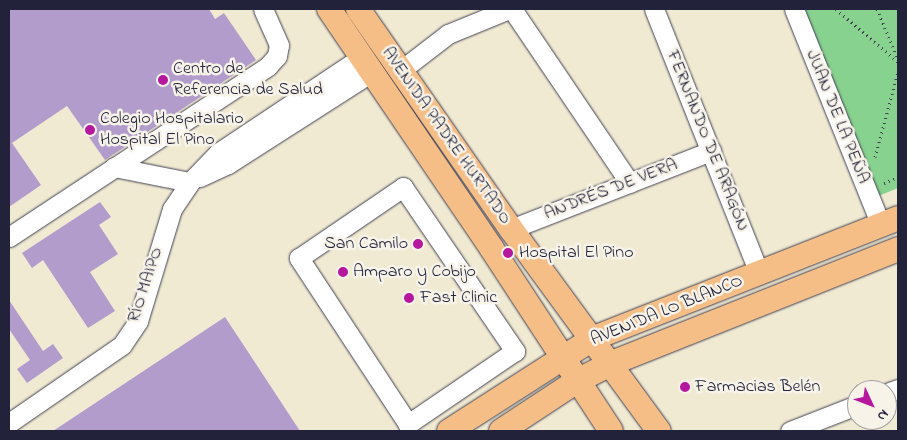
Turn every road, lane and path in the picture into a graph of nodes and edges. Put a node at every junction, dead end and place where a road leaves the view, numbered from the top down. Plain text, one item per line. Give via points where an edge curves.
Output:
1 (263, 9) edge
2 (329, 9) edge
3 (358, 9) edge
4 (511, 9) edge
5 (654, 9) edge
6 (794, 9) edge
7 (836, 9) edge
8 (877, 9) edge
9 (898, 60) edge
10 (367, 64) junction
11 (400, 71) junction
12 (898, 72) edge
13 (711, 151) junction
14 (114, 167) junction
15 (190, 182) junction
16 (630, 183) junction
17 (867, 190) junction
18 (890, 222) edge
19 (512, 229) junction
20 (9, 237) edge
21 (898, 249) edge
22 (299, 258) joint
23 (759, 273) junction
24 (594, 338) junction
25 (562, 358) junction
26 (612, 363) junction
27 (577, 381) junction
28 (847, 409) edge
29 (9, 424) edge
30 (449, 431) edge
31 (501, 431) edge
32 (611, 431) edge
33 (659, 431) edge
34 (790, 431) edge

1 - 14 street via 279,45 272,61
2 - 10 main road, AVENIDA PADRE HURTADO
3 - 11 main road, AVENIDA PADRE HURTADO
4 - 11 street via 448,34
4 - 16 street
5 - 13 street, FERNANDO DE ARAGÓN
6 - 17 street, JUAN DE LA PEÑA
7 - 9 path
8 - 9 path
10 - 15 street, RÍO MAIPO via 218,153
10 - 25 main road, AVENIDA PADRE HURTADO
11 - 19 main road, AVENIDA PADRE HURTADO
12 - 17 path
13 - 16 street, ANDRÉS DE VERA
13 - 23 street, FERNANDO DE ARAGÓN
14 - 15 street
14 - 20 street
15 - 29 street, RÍO MAIPO via 165,224 138,321 122,345
16 - 19 street, ANDRÉS DE VERA
17 - 18 street, JUAN DE LA PEÑA
18 - 23 main road, AVENIDA LO BLANCO
19 - 24 main road, AVENIDA PADRE HURTADO
21 - 26 main road, AVENIDA LO BLANCO
22 - 22 street via 408,424 515,352 403,187
23 - 24 main road, AVENIDA LO BLANCO
24 - 25 main road, AVENIDA LO BLANCO
24 - 26 main road, AVENIDA PADRE HURTADO
25 - 27 main road, AVENIDA PADRE HURTADO
25 - 30 main road, AVENIDA LO BLANCO
26 - 27 main road, AVENIDA LO BLANCO
26 - 33 main road, AVENIDA PADRE HURTADO
27 - 31 main road, AVENIDA LO BLANCO
27 - 32 main road, AVENIDA PADRE HURTADO
28 - 34 street

